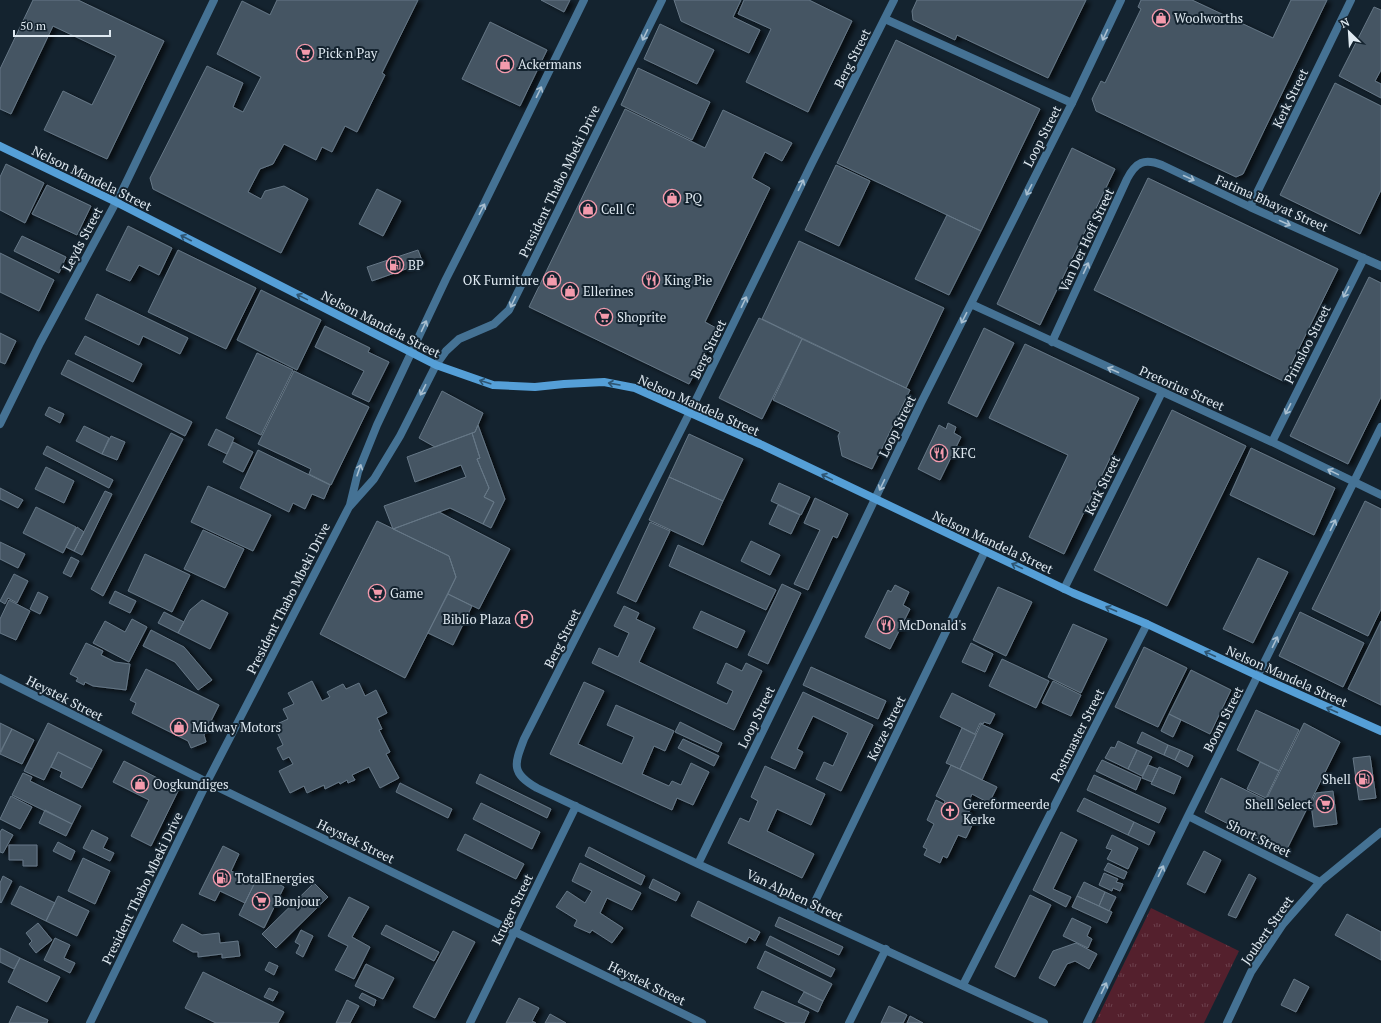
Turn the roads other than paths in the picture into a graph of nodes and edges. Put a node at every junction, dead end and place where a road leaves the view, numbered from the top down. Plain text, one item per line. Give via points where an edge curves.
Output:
1 (214, 0) edge
2 (584, 0) edge
3 (662, 0) edge
4 (894, 0) edge
5 (1121, 0) edge
6 (1352, 0) edge
7 (885, 19) junction
8 (1072, 103) junction
9 (0, 146) edge
10 (1153, 162) joint
11 (116, 202) junction
12 (1250, 207) junction
13 (1364, 258) junction
14 (1381, 266) edge
15 (971, 304) junction
16 (1052, 342) junction
17 (412, 352) junction
18 (436, 365) junction
19 (1162, 392) junction
20 (690, 412) junction
21 (0, 424) edge
22 (1381, 427) edge
23 (1272, 442) junction
24 (1354, 482) junction
25 (1381, 495) edge
26 (875, 500) junction
27 (349, 507) junction
28 (985, 551) junction
29 (1064, 589) junction
30 (1147, 624) junction
31 (1258, 676) junction
32 (0, 678) edge
33 (1381, 731) edge
34 (207, 782) junction
35 (537, 788) joint
36 (576, 806) junction
37 (1188, 816) junction
38 (1381, 832) edge
39 (698, 864) junction
40 (1320, 882) junction
41 (809, 914) junction
42 (515, 932) junction
43 (886, 949) junction
44 (963, 985) junction
45 (90, 1023) edge
46 (470, 1023) edge
47 (702, 1023) edge
48 (849, 1023) edge
49 (1044, 1023) edge
50 (1087, 1023) edge
51 (1226, 1023) edge

1 - 11 street, Leyds Street
17 -> 2 street, President Thabo Mbeki Drive
3 -> 18 street, President Thabo Mbeki Drive via 509,310 494,324 459,339
4 - 7 street, Berg Street
5 -> 8 street, Loop Street
6 - 12 street, Kerk Street
7 - 8 street
20 -> 7 street, Berg Street
8 -> 15 street, Loop Street
9 - 11 main road, Nelson Mandela Street
10 -> 12 street, Fatima Bhayat Street
16 -> 10 street, Van Der Hoff Street via 1129,175 1140,163
17 -> 11 main road, Nelson Mandela Street
11 - 21 street, Leyds Street via 40,343
12 -> 13 street, Fatima Bhayat Street
13 - 14 street, Fatima Bhayat Street
13 -> 23 street, Prinsloo Street
15 - 16 street, Pretorius Street
15 -> 26 street, Loop Street
19 -> 16 street, Pretorius Street
17 - 18 main road, Nelson Mandela Street
27 -> 17 street, President Thabo Mbeki Drive via 358,472 374,432
20 -> 18 main road, Nelson Mandela Street via 635,388 604,382 535,387 493,385
18 -> 27 street, President Thabo Mbeki Drive via 400,436 374,479
19 - 23 street, Pretorius Street
19 - 29 street, Kerk Street
26 -> 20 main road, Nelson Mandela Street
20 - 35 street, Berg Street via 524,739 516,762 518,773
22 - 24 street, Boom Street
24 -> 23 street, Pretorius Street
24 - 25 street, Pretorius Street
31 -> 24 street, Boom Street
26 - 28 main road, Nelson Mandela Street
26 - 39 street, Loop Street
27 - 34 street, President Thabo Mbeki Drive
29 -> 28 main road, Nelson Mandela Street
28 - 41 street, Kotze Street
30 -> 29 main road, Nelson Mandela Street
31 -> 30 main road, Nelson Mandela Street
30 - 44 street, Postmaster Street
33 -> 31 main road, Nelson Mandela Street
31 - 37 street, Boom Street
32 - 34 street, Heystek Street
34 - 42 street, Heystek Street
34 - 45 street, President Thabo Mbeki Drive
35 - 36 street, Van Alphen Street
36 - 39 street, Van Alphen Street
36 - 42 street, Kruger Street
37 - 40 street, Short Street
50 -> 37 street, Boom Street
38 - 40 street, Joubert Street
39 - 41 street, Van Alphen Street
40 - 51 street, Joubert Street via 1283,924 1265,950
41 - 43 street, Van Alphen Street
42 - 46 street, Kruger Street
42 - 47 street, Heystek Street
43 - 44 street, Van Alphen Street
43 - 48 street
44 - 49 street, Van Alphen Street

